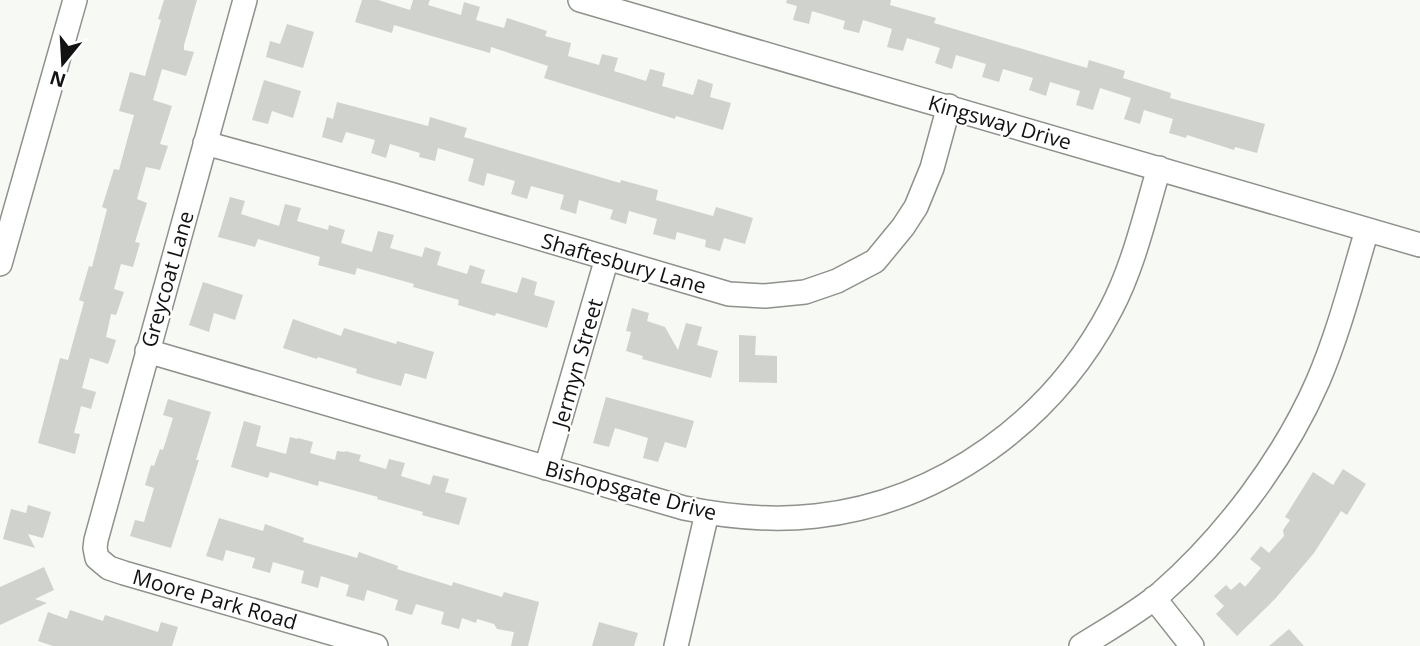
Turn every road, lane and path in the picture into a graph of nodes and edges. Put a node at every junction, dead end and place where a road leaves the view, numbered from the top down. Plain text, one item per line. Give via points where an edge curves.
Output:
1 (75, 0) edge
2 (245, 0) edge
3 (580, 0) edge
4 (950, 106) junction
5 (205, 143) junction
6 (1159, 168) junction
7 (1367, 230) junction
8 (1420, 245) edge
9 (607, 258) junction
10 (0, 264) edge
11 (147, 351) junction
12 (546, 468) junction
13 (707, 513) junction
14 (97, 558) joint
15 (1154, 598) junction
16 (376, 646) edge
17 (676, 646) edge
18 (1082, 646) edge
19 (1192, 646) edge

1 - 10 street
2 - 5 street, Greycoat Lane
3 - 4 street, Kingsway Drive
4 - 6 street, Kingsway Drive
4 - 9 street, Shaftesbury Lane via 925,188 903,227 875,261 837,281 805,292 729,293
5 - 9 street, Shaftesbury Lane
5 - 11 street, Greycoat Lane
6 - 7 street, Kingsway Drive
6 - 13 street, Bishopsgate Drive via 1127,272 1101,327 1075,367 1020,426 954,472 877,504 798,518
7 - 8 street, Kingsway Drive
7 - 15 street via 1336,334 1289,437 1230,521
9 - 12 street, Jermyn Street
11 - 12 street, Bishopsgate Drive
11 - 14 street, Greycoat Lane via 96,540
12 - 13 street, Bishopsgate Drive
13 - 17 street
14 - 16 street, Moore Park Road via 124,573
15 - 18 street
15 - 19 street

